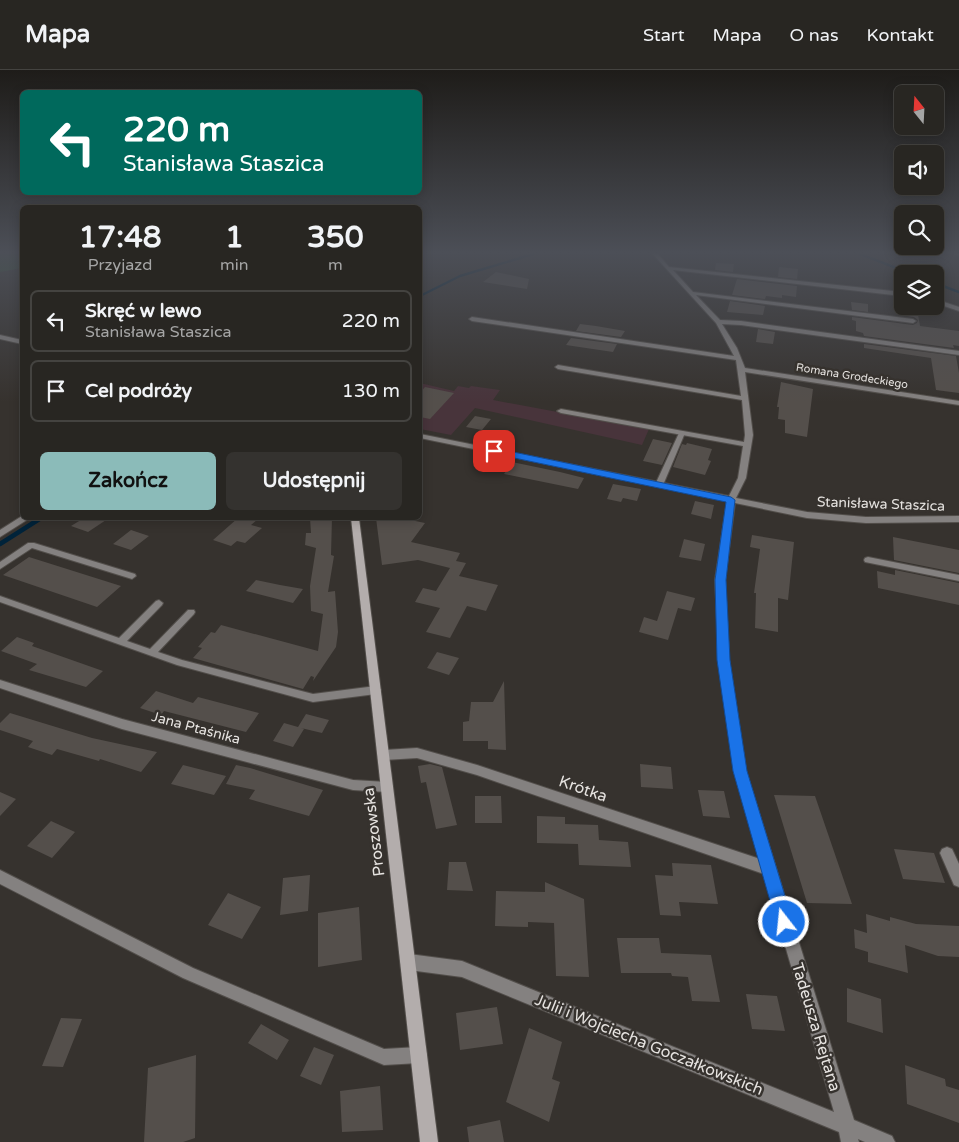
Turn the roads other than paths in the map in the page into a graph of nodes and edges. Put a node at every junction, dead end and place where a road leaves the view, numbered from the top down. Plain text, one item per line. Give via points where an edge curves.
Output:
1 (699, 302) edge
2 (763, 302) edge
3 (944, 304) edge
4 (959, 310) edge
5 (472, 320) dead end
6 (913, 321) dead end
7 (718, 322) junction
8 (0, 337) edge
9 (20, 342) edge
10 (959, 352) edge
11 (739, 358) junction
12 (558, 367) dead end
13 (742, 370) junction
14 (746, 398) junction
15 (959, 403) edge
16 (561, 410) dead end
17 (682, 433) junction
18 (422, 436) edge
19 (748, 444) junction
20 (659, 486) junction
21 (731, 500) junction
22 (959, 519) edge
23 (23, 520) edge
24 (355, 520) edge
25 (0, 534) edge
26 (868, 560) dead end
27 (0, 566) edge
28 (132, 576) dead end
29 (959, 578) edge
30 (0, 599) edge
31 (159, 603) dead end
32 (191, 612) dead end
33 (120, 642) junction
34 (152, 652) junction
35 (0, 684) edge
36 (376, 690) junction
37 (384, 754) junction
38 (387, 787) junction
39 (947, 853) dead end
40 (769, 869) junction
41 (0, 877) edge
42 (959, 880) edge
43 (409, 962) junction
44 (419, 1055) junction
45 (848, 1134) edge
46 (429, 1142) edge
47 (886, 1142) edge

1 - 7 street
2 - 6 street
3 - 4 street
5 - 11 street
7 - 10 street
7 - 11 street
8 - 9 street
11 - 13 street
12 - 14 street
13 - 14 street
13 - 15 street, Romana Grodeckiego
14 - 19 street
16 - 17 street
17 - 19 street
17 - 20 lane
18 - 20 street, Stanisława Staszica
19 - 21 street via 742,478
20 - 21 street, Stanisława Staszica
21 - 22 street, Stanisława Staszica via 807,515 866,520
21 - 40 street, Tadeusza Rejtana via 720,580 724,660 740,771
23 - 25 street
24 - 36 main road, Proszowska
26 - 29 lane
27 - 28 lane via 31,545
30 - 33 lane
31 - 33 lane
32 - 34 lane
33 - 34 lane
34 - 36 lane via 180,663 314,698
35 - 38 street, Jana Ptaśnika via 122,724 353,786
36 - 37 main road, Proszowska
37 - 38 main road, Proszowska
37 - 40 street, Krótka via 417,753 477,770
38 - 43 main road, Proszowska
39 - 42 street
40 - 45 street, Tadeusza Rejtana
41 - 44 street via 188,973 384,1057
43 - 44 main road, Proszowska
43 - 45 street, Julii i Wojciecha Goczałkowskich via 462,969
44 - 46 main road, Proszowska
45 - 47 street, Julii i Wojciecha Goczałkowskich

